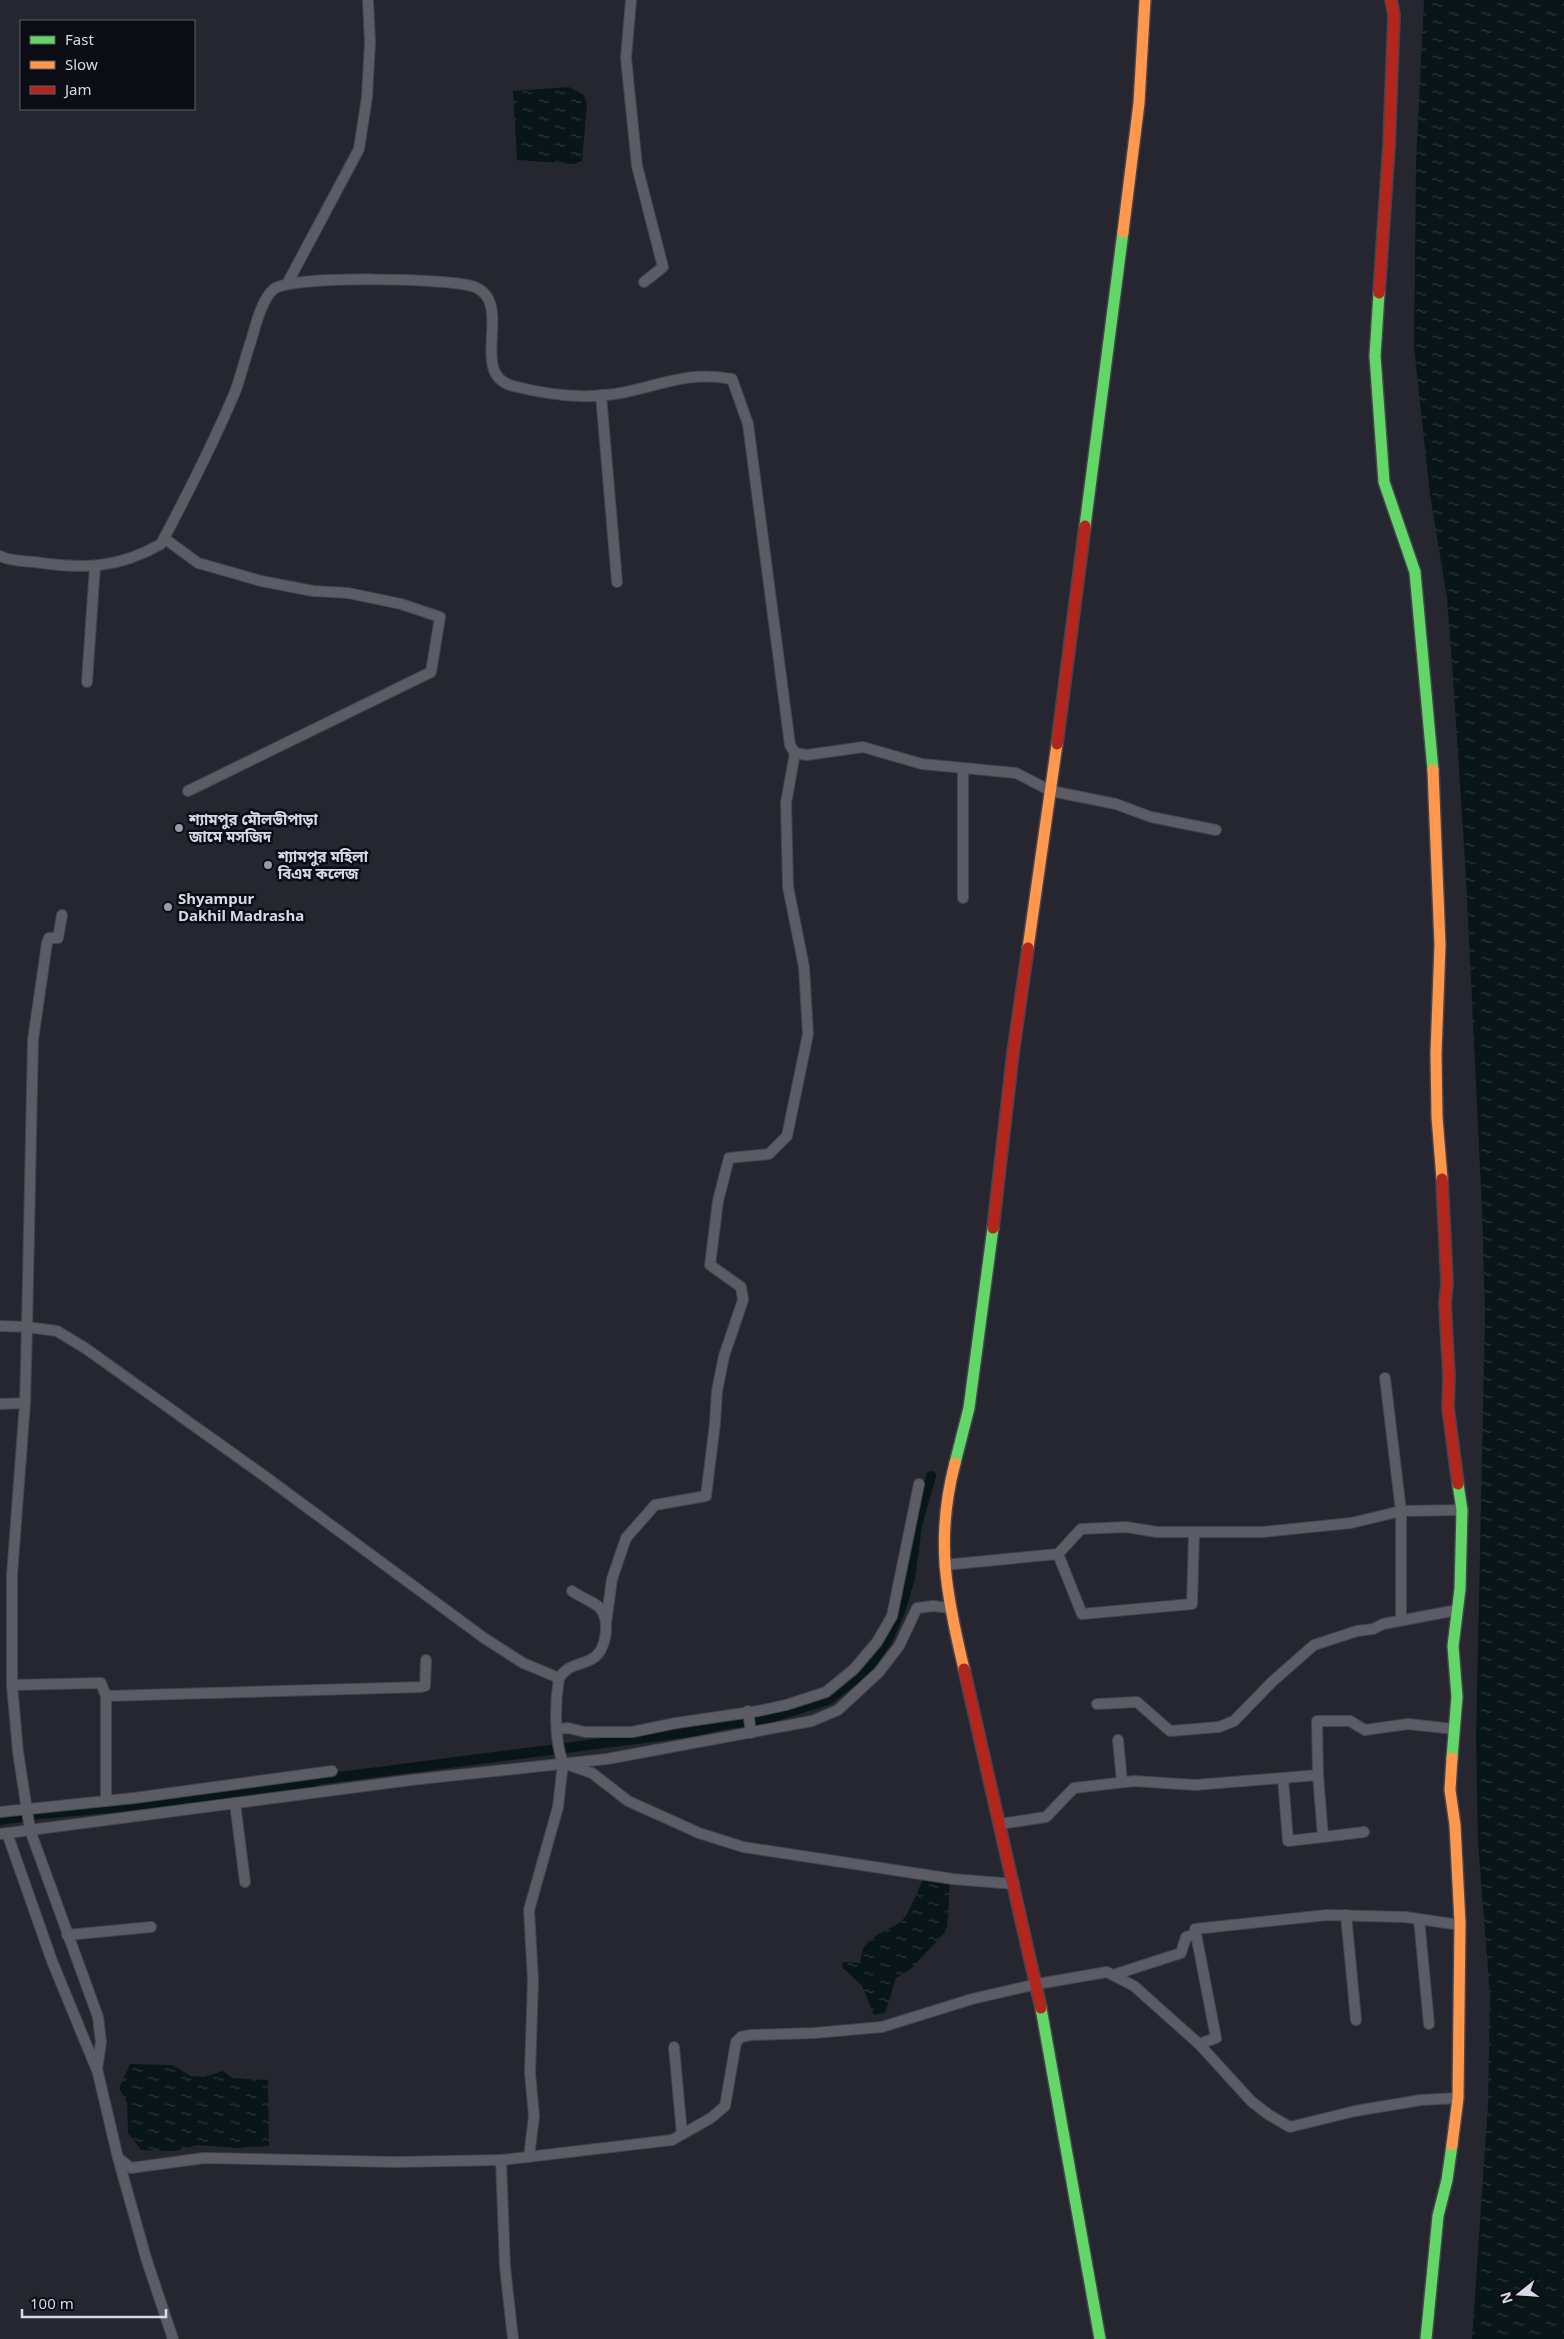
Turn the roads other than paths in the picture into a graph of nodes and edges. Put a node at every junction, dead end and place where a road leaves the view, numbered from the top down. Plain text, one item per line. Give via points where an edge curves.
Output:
1 (368, 0) edge
2 (631, 0) edge
3 (1146, 0) edge
4 (1391, 0) edge
5 (644, 282) dead end
6 (287, 284) junction
7 (601, 395) junction
8 (164, 538) junction
9 (0, 556) edge
10 (96, 566) junction
11 (617, 582) dead end
12 (87, 682) dead end
13 (796, 752) junction
14 (964, 768) junction
15 (188, 791) dead end
16 (1051, 791) junction
17 (1216, 830) dead end
18 (963, 898) dead end
19 (62, 915) dead end
20 (0, 1326) edge
21 (27, 1327) junction
22 (1385, 1378) dead end
23 (25, 1403) junction
24 (0, 1404) edge
25 (919, 1484) dead end
26 (1462, 1510) junction
27 (1401, 1511) junction
28 (1194, 1532) junction
29 (1058, 1554) junction
30 (944, 1565) junction
31 (572, 1591) dead end
32 (951, 1608) junction
33 (1458, 1610) junction
34 (1401, 1620) junction
35 (606, 1622) junction
36 (426, 1660) dead end
37 (559, 1678) junction
38 (12, 1685) junction
39 (106, 1696) junction
40 (1097, 1704) dead end
41 (749, 1721) junction
42 (1454, 1729) junction
43 (558, 1734) junction
44 (1118, 1740) dead end
45 (562, 1759) junction
46 (332, 1771) dead end
47 (1318, 1775) junction
48 (1283, 1778) junction
49 (1122, 1782) junction
50 (106, 1801) junction
51 (235, 1803) junction
52 (25, 1808) junction
53 (0, 1812) edge
54 (1000, 1824) junction
55 (30, 1830) junction
56 (1364, 1832) dead end
57 (3, 1834) edge
58 (1323, 1837) junction
59 (245, 1882) dead end
60 (1014, 1884) junction
61 (1346, 1915) junction
62 (1419, 1919) junction
63 (1460, 1925) junction
64 (151, 1927) dead end
65 (1196, 1934) junction
66 (67, 1935) junction
67 (1113, 1975) junction
68 (1038, 1984) junction
69 (1356, 2020) dead end
70 (1429, 2024) dead end
71 (1199, 2044) junction
72 (674, 2046) dead end
73 (97, 2069) junction
74 (1458, 2098) junction
75 (682, 2134) junction
76 (529, 2157) junction
77 (118, 2158) junction
78 (501, 2160) junction
79 (173, 2339) edge
80 (513, 2339) edge
81 (1100, 2339) edge
82 (1426, 2339) edge

1 - 6 street via 367,97 359,149
2 - 5 street via 626,58 637,166 663,267
3 - 16 street via 1139,103
4 - 26 street via 1394,15 1389,146 1375,356 1384,482 1416,572 1432,746 1440,945 1437,1118 1446,1214 1448,1408
6 - 7 street via 333,280 446,282 475,288 486,295 491,306 492,362 497,377 510,386 553,393
6 - 8 street via 274,289 259,314 235,391
7 - 11 street
7 - 13 street via 679,378 714,376 732,380 748,424 790,745
8 - 10 street via 161,544 145,553 109,566
8 - 15 street via 198,563 312,592 348,593 401,604 440,617 432,672
9 - 10 street via 67,567
10 - 12 street
13 - 14 street via 807,754 863,747 922,764
13 - 35 street via 786,803 788,887 804,967 808,1034 787,1136 769,1154 729,1158 718,1201 710,1265 742,1287 743,1300 724,1356 717,1391 706,1496 655,1505 626,1538 612,1579
14 - 16 street via 1016,773
14 - 18 street
16 - 17 street
16 - 30 street via 1013,1053 984,1309 969,1408 949,1485 943,1530
19 - 21 street via 58,938 49,938 47,943 33,1040
20 - 21 street
21 - 23 street
21 - 37 street via 57,1331 85,1348 484,1638 523,1663
22 - 27 street
23 - 24 street
23 - 38 street via 12,1575
25 - 41 street via 892,1616 877,1642 826,1692
26 - 27 street
26 - 33 street
27 - 28 street via 1351,1523 1263,1532
27 - 34 street
28 - 29 street via 1157,1532 1126,1527 1081,1529
28 - 29 street via 1192,1604 1082,1614
29 - 30 street
30 - 32 street
31 - 35 street via 599,1607
32 - 41 street via 917,1608 899,1646 879,1672 838,1710 812,1721
32 - 54 street
33 - 34 street
33 - 42 street via 1454,1646 1457,1697
34 - 40 street via 1314,1646 1273,1681 1234,1721 1219,1727 1170,1731 1137,1702
35 - 37 street via 603,1646 593,1659 567,1668
36 - 39 street via 425,1686 421,1688
37 - 43 street via 556,1698
38 - 39 street via 101,1683
38 - 52 street
39 - 50 street
41 - 43 street via 632,1732 585,1732 568,1728
41 - 45 street via 607,1759
42 - 47 street via 1408,1724 1365,1730 1350,1721 1317,1721
42 - 63 street via 1450,1790
43 - 45 street
44 - 49 street
45 - 51 street
45 - 60 street via 592,1774 628,1801 699,1833 742,1847 953,1879
45 - 76 street via 558,1807 529,1910 533,1980 530,2073 534,2116
46 - 50 street
47 - 48 street
47 - 58 street
48 - 49 street via 1195,1785
48 - 58 street via 1288,1841
49 - 54 street via 1074,1788 1046,1817
50 - 52 street
51 - 55 street
51 - 59 street
52 - 53 street
52 - 55 street
54 - 60 street
55 - 57 street
55 - 66 street
56 - 58 street
57 - 73 street
60 - 68 street
61 - 62 street
61 - 65 street via 1296,1917 1196,1929
61 - 69 street
62 - 63 street
62 - 70 street
63 - 74 street
64 - 66 street
65 - 67 street via 1186,1937 1181,1953
65 - 71 street via 1216,2038
66 - 73 street via 98,2017 101,2042
67 - 68 street via 1107,1972
67 - 71 street via 1134,1986
68 - 75 street via 972,1999 882,2027 741,2037 736,2042 725,2106
68 - 81 street
71 - 74 street via 1252,2100 1290,2127 1355,2111 1421,2100
72 - 75 street
73 - 77 street
74 - 82 street via 1447,2180 1438,2216
75 - 76 street via 672,2140 637,2146
76 - 78 street
77 - 78 street via 131,2168 204,2158 396,2162
77 - 79 street
78 - 80 street via 505,2267

